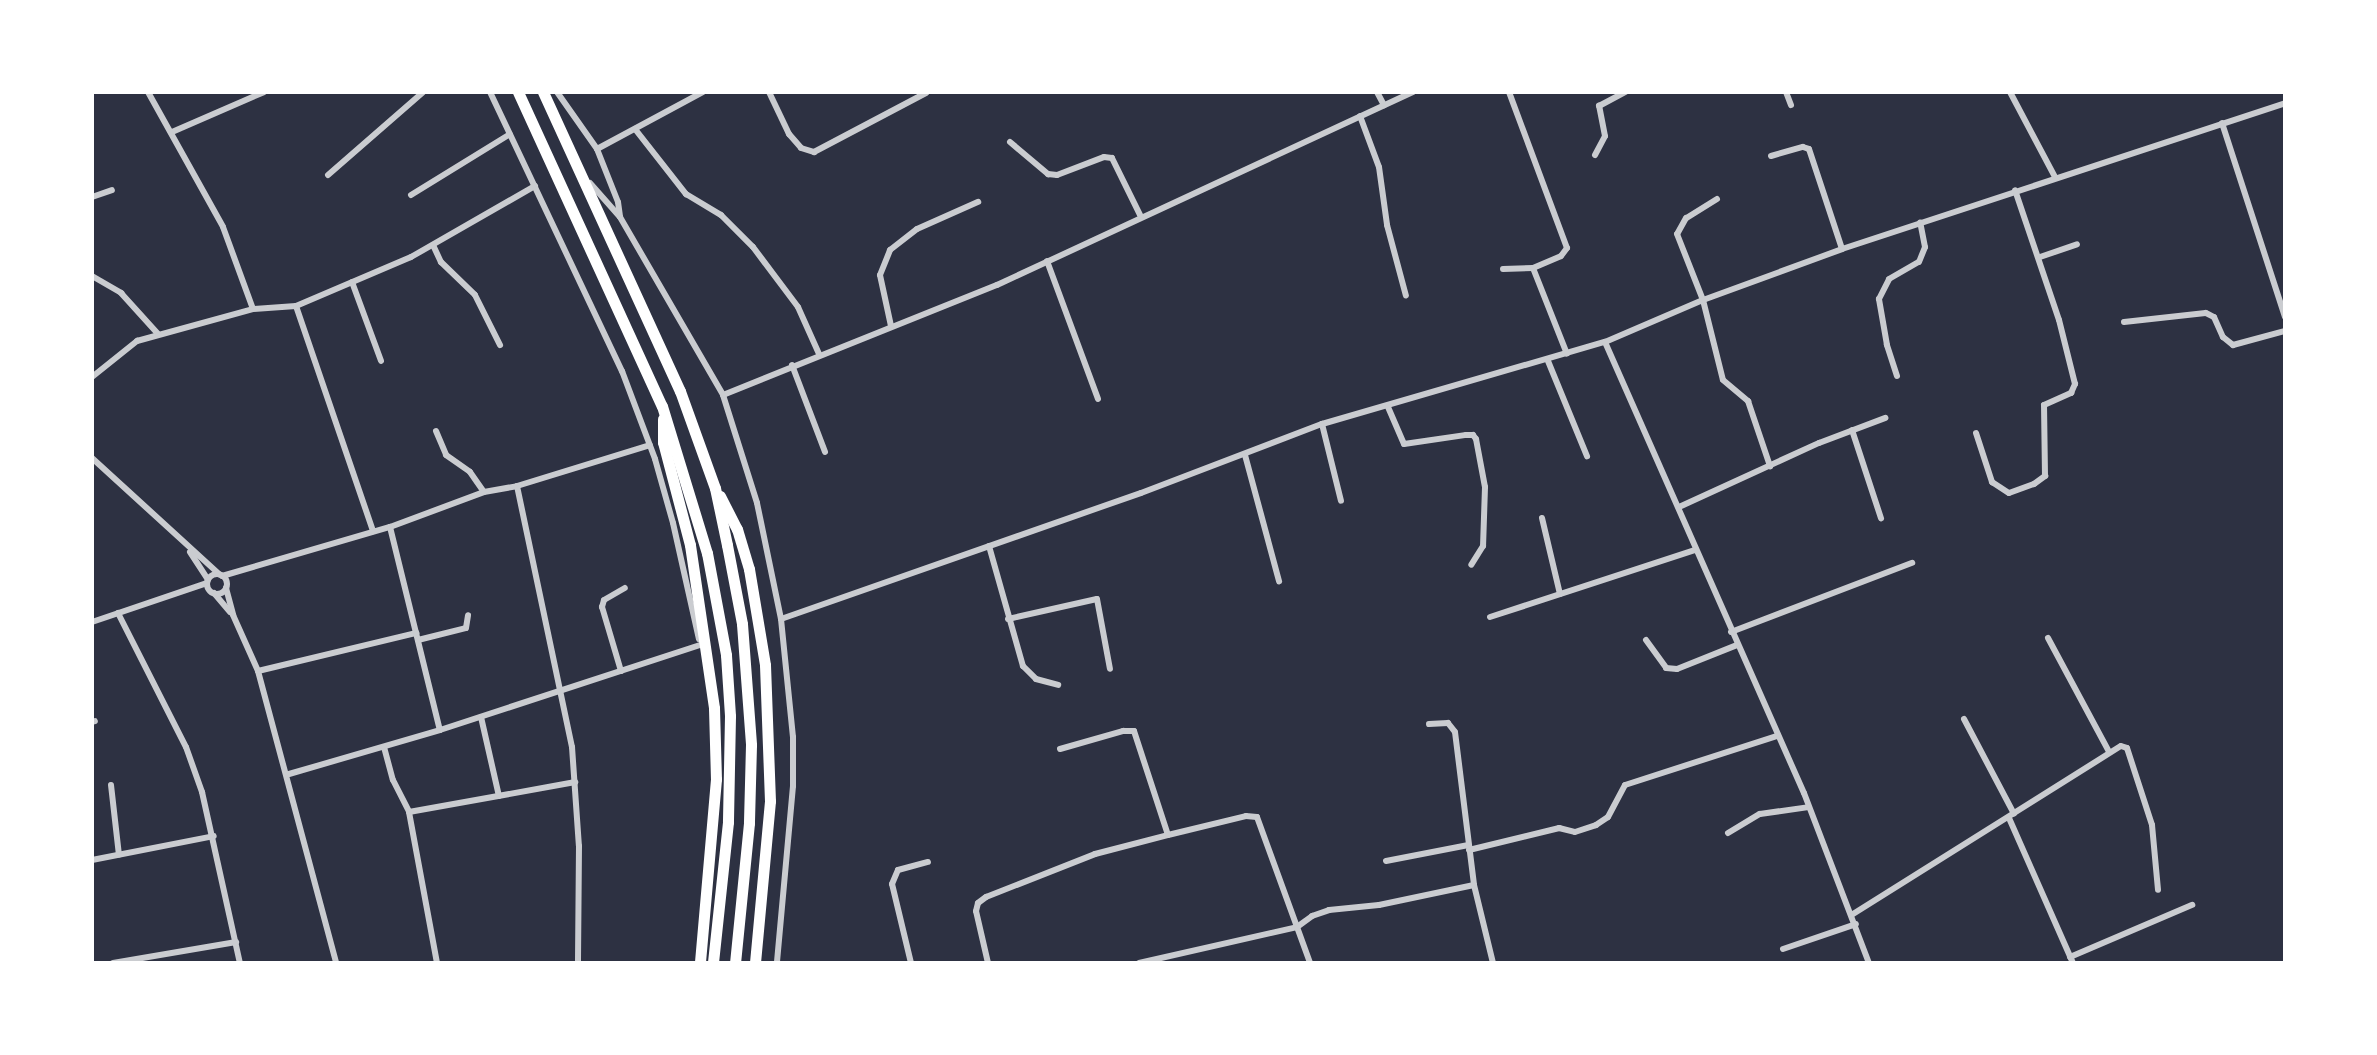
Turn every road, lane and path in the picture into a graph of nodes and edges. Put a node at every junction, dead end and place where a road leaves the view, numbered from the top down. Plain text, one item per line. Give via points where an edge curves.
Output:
1 (148, 92) edge
2 (264, 92) edge
3 (423, 92) edge
4 (490, 92) edge
5 (518, 92) edge
6 (543, 92) edge
7 (557, 92) edge
8 (703, 92) edge
9 (769, 92) edge
10 (1377, 92) edge
11 (1413, 92) edge
12 (1509, 92) edge
13 (1625, 92) edge
14 (1786, 92) edge
15 (2010, 92) edge
16 (926, 93) edge
17 (688, 95) edge
18 (2285, 103) edge
19 (1384, 105) junction
20 (1791, 105) dead end
21 (1360, 116) junction
22 (2222, 123) junction
23 (635, 129) junction
24 (172, 132) junction
25 (510, 134) junction
26 (1010, 142) dead end
27 (597, 149) junction
28 (1595, 155) dead end
29 (1771, 156) dead end
30 (576, 168) junction
31 (328, 175) dead end
32 (2055, 177) junction
33 (535, 186) junction
34 (112, 190) dead end
35 (2015, 190) junction
36 (411, 195) dead end
37 (92, 197) edge
38 (1717, 199) dead end
39 (978, 202) dead end
40 (1140, 215) junction
41 (620, 217) junction
42 (1920, 222) junction
43 (2077, 244) dead end
44 (433, 245) junction
45 (1842, 249) junction
46 (2040, 257) junction
47 (1047, 261) junction
48 (1533, 268) junction
49 (1503, 269) dead end
50 (92, 276) edge
51 (352, 282) junction
52 (1406, 296) dead end
53 (1703, 300) junction
54 (296, 306) junction
55 (253, 309) junction
56 (2285, 317) edge
57 (2124, 322) dead end
58 (891, 326) junction
59 (2285, 331) edge
60 (158, 334) junction
61 (1605, 342) junction
62 (500, 345) dead end
63 (819, 354) junction
64 (1567, 354) junction
65 (381, 361) dead end
66 (1548, 361) junction
67 (792, 365) junction
68 (1897, 376) dead end
69 (92, 377) edge
70 (723, 395) junction
71 (1098, 399) dead end
72 (662, 406) junction
73 (1388, 407) junction
74 (1885, 418) dead end
75 (1322, 424) junction
76 (1852, 430) junction
77 (436, 431) dead end
78 (1976, 433) dead end
79 (650, 445) junction
80 (825, 452) dead end
81 (1245, 455) junction
82 (1587, 456) dead end
83 (92, 458) edge
84 (1770, 466) junction
85 (517, 486) junction
86 (715, 488) junction
87 (484, 492) junction
88 (1341, 501) dead end
89 (1679, 507) junction
90 (1542, 518) dead end
91 (1881, 518) dead end
92 (390, 527) junction
93 (373, 531) junction
94 (989, 546) junction
95 (188, 549) junction
96 (1695, 550) junction
97 (1912, 563) dead end
98 (1471, 565) dead end
99 (243, 568) junction
100 (221, 575) junction
101 (1279, 581) dead end
102 (226, 586) junction
103 (210, 587) junction
104 (625, 588) dead end
105 (1560, 594) junction
106 (118, 613) junction
107 (233, 615) junction
108 (468, 615) dead end
109 (1490, 617) dead end
110 (781, 619) junction
111 (1008, 619) junction
112 (92, 622) edge
113 (1731, 632) junction
114 (417, 636) junction
115 (2048, 638) dead end
116 (1646, 640) dead end
117 (703, 644) junction
118 (1737, 645) junction
119 (1110, 669) dead end
120 (258, 671) junction
121 (621, 671) junction
122 (1058, 685) dead end
123 (561, 691) junction
124 (481, 717) junction
125 (1964, 719) dead end
126 (1429, 724) dead end
127 (440, 730) junction
128 (1777, 736) junction
129 (384, 747) junction
130 (1060, 749) dead end
131 (2109, 752) junction
132 (289, 774) junction
133 (575, 782) junction
134 (111, 785) dead end
135 (499, 796) junction
136 (1809, 807) junction
137 (409, 812) junction
138 (2012, 816) junction
139 (1728, 833) dead end
140 (1168, 835) junction
141 (214, 836) junction
142 (1468, 848) junction
143 (119, 855) junction
144 (92, 860) edge
145 (1386, 861) dead end
146 (928, 862) dead end
147 (1474, 885) junction
148 (2158, 890) dead end
149 (2192, 905) dead end
150 (1853, 914) junction
151 (1856, 924) junction
152 (1297, 927) junction
153 (236, 942) junction
154 (1783, 949) dead end
155 (2072, 960) edge
156 (113, 963) edge
157 (240, 963) edge
158 (336, 963) edge
159 (437, 963) edge
160 (578, 963) edge
161 (700, 963) edge
162 (713, 963) edge
163 (735, 963) edge
164 (755, 963) edge
165 (777, 963) edge
166 (911, 963) edge
167 (988, 963) edge
168 (1139, 963) edge
169 (1310, 963) edge
170 (1493, 963) edge
171 (1869, 963) edge

1 - 24 street
2 - 24 street
3 - 31 street
4 - 25 street
5 - 72 highway
6 - 30 highway
7 - 27 street
8 - 17 street
9 - 16 street via 789,134 801,148 814,152
10 - 19 street
11 - 19 street
12 - 48 street via 1567,248
13 - 28 street via 1599,106 1605,136
14 - 20 street
15 - 32 street
17 - 23 street
18 - 22 street
19 - 21 street
21 - 40 street
21 - 52 street via 1379,167 1387,225
22 - 32 street
22 - 56 street
23 - 27 street
23 - 63 street via 686,194 721,215 753,247 798,307
24 - 55 street via 223,227
25 - 33 street
25 - 36 street
26 - 40 street via 1048,174 1112,158
27 - 41 street
29 - 45 street via 1809,149
30 - 41 street
30 - 86 highway via 680,391
32 - 35 street
33 - 44 street
33 - 79 street via 616,356
34 - 37 street
35 - 42 street
35 - 46 street
38 - 53 street via 1686,218 1677,231
39 - 58 street via 917,229 890,250 880,275
40 - 47 street
41 - 70 street
42 - 45 street
42 - 68 street via 1925,247 1919,262 1889,279 1879,299
43 - 46 street
44 - 51 street
44 - 62 street via 441,262 475,295
45 - 53 street
46 - 78 street via 2075,384 2071,393 2044,405 2045,476 2009,493 1992,482
47 - 58 street
47 - 71 street
48 - 49 street
48 - 64 street
50 - 60 street via 121,293
51 - 54 street
51 - 65 street
53 - 61 street
53 - 84 street via 1723,380 1748,401
54 - 55 street
54 - 93 street
55 - 60 street
57 - 59 street via 2206,313 2233,345
58 - 63 street
60 - 69 street via 137,341
61 - 64 street
61 - 89 street
63 - 67 street
64 - 66 street
66 - 73 street via 1436,389
66 - 82 street
67 - 70 street
67 - 80 street
70 - 110 street via 757,503
72 - 117 highway via 663,442 690,545
72 - 162 highway via 707,553 726,655 730,770
73 - 75 street
73 - 98 street via 1404,444 1466,435 1476,439 1485,487 1483,546
74 - 76 street
75 - 81 street
75 - 88 street
76 - 84 street
76 - 91 street
77 - 87 street via 446,455 470,472
79 - 85 street
79 - 117 street
81 - 94 street
81 - 101 street
83 - 95 street
84 - 89 street
85 - 87 street
85 - 123 street
86 - 163 highway via 745,652 750,783
86 - 164 highway via 737,529 749,569 765,665 770,801
87 - 92 street
89 - 96 street
90 - 105 street
92 - 93 street
92 - 114 street
93 - 99 street
94 - 110 street
94 - 111 street
95 - 100 street
95 - 103 street
96 - 105 street
96 - 113 street
97 - 113 street
99 - 100 street
99 - 102 street
100 - 102 street
100 - 103 street
102 - 103 street
102 - 107 street
103 - 106 street
103 - 107 street
104 - 121 street via 604,600 602,607
105 - 109 street
106 - 112 street
106 - 141 street via 186,747
107 - 120 street
108 - 114 street via 466,628
110 - 165 street via 791,694 793,774
111 - 119 street via 1097,599
111 - 122 street via 1023,666 1036,679
113 - 118 street
114 - 120 street
114 - 127 street
115 - 131 street
116 - 118 street via 1666,668 1677,669
117 - 121 street
117 - 161 highway via 714,708 716,779
118 - 128 street
120 - 132 street
121 - 123 street
123 - 124 street
123 - 133 street
124 - 127 street
124 - 135 street
125 - 138 street
126 - 142 street via 1448,723 1455,732
127 - 129 street
128 - 136 street
128 - 142 street via 1625,785 1608,817 1596,825
129 - 132 street
129 - 137 street
130 - 140 street via 1134,731
131 - 138 street
131 - 148 street via 2127,748 2152,825
132 - 158 street
133 - 135 street
133 - 160 street
134 - 143 street
135 - 137 street
136 - 139 street via 1760,814
136 - 150 street
137 - 159 street
138 - 150 street
138 - 155 street
140 - 152 street via 1257,817
140 - 167 street via 1095,854 986,897 976,911
141 - 143 street
141 - 153 street
142 - 145 street
142 - 147 street
143 - 144 street
146 - 166 street via 898,870 892,884
147 - 152 street via 1329,910
147 - 170 street
149 - 155 street
150 - 151 street
151 - 154 street
151 - 171 street
152 - 168 street
152 - 169 street
153 - 156 street
153 - 157 street

